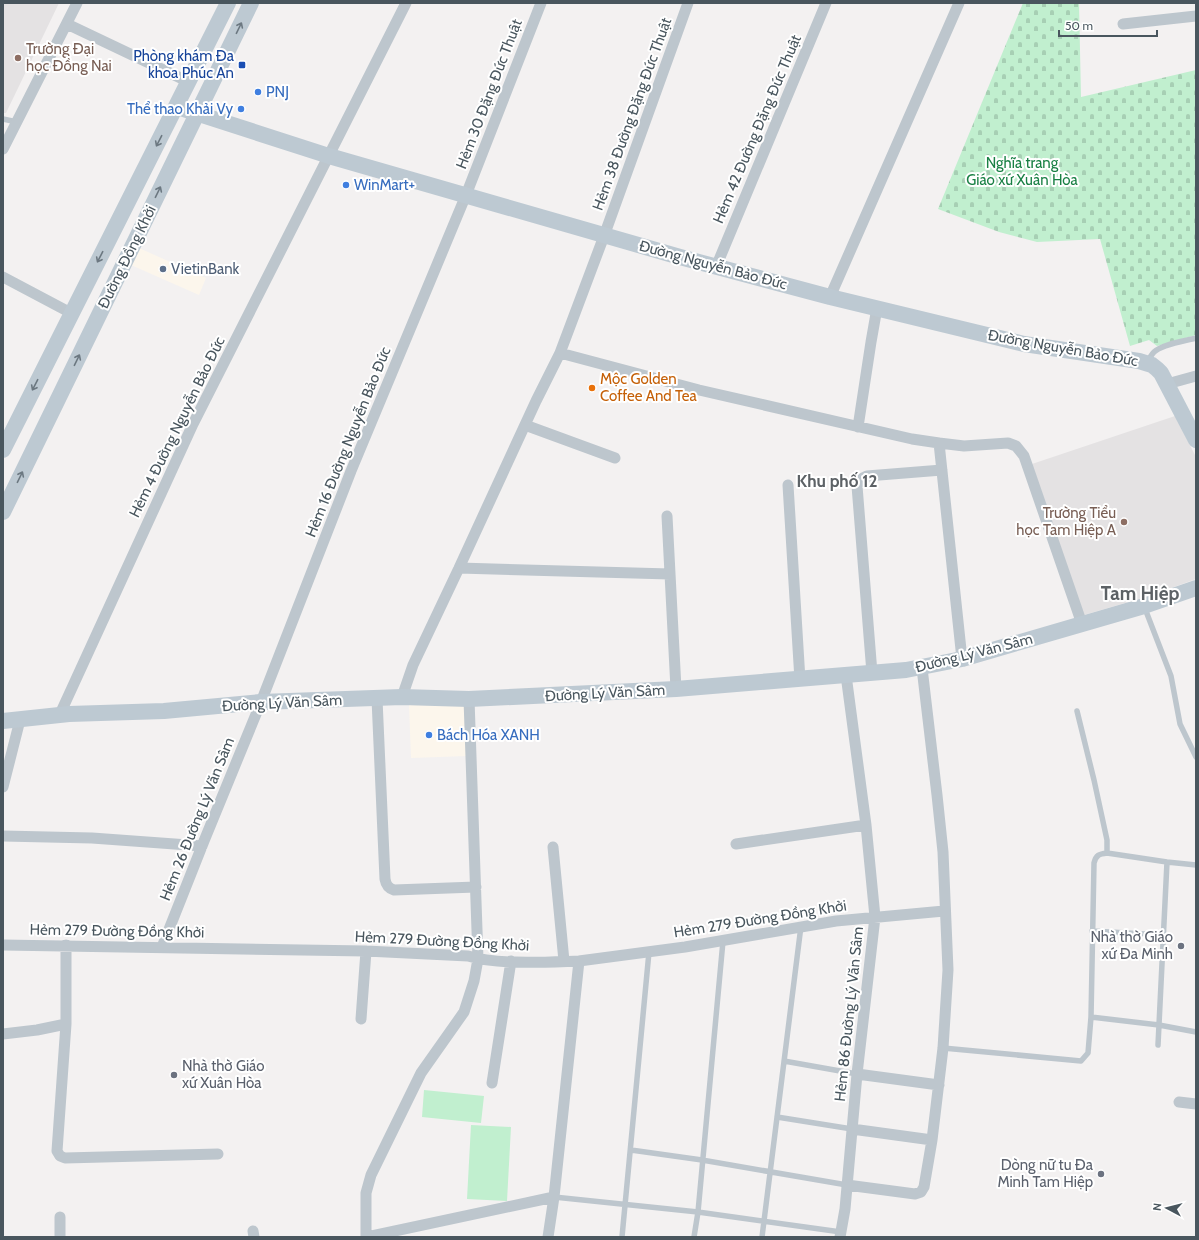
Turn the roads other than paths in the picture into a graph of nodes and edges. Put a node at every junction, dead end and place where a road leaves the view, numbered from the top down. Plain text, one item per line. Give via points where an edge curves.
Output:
1 (77, 3) edge
2 (228, 3) edge
3 (251, 3) edge
4 (406, 3) edge
5 (541, 3) edge
6 (688, 3) edge
7 (826, 3) edge
8 (959, 3) edge
9 (1196, 16) edge
10 (67, 24) junction
11 (1123, 24) dead end
12 (189, 82) junction
13 (177, 106) junction
14 (196, 113) junction
15 (3, 119) edge
16 (17, 122) junction
17 (3, 149) edge
18 (329, 156) junction
19 (466, 195) junction
20 (604, 236) junction
21 (716, 267) junction
22 (4, 281) edge
23 (830, 296) junction
24 (877, 308) junction
25 (71, 313) junction
26 (1196, 338) edge
27 (560, 353) junction
28 (1146, 363) junction
29 (1196, 376) edge
30 (1167, 384) junction
31 (526, 425) junction
32 (858, 427) junction
33 (1196, 440) edge
34 (939, 443) junction
35 (3, 450) edge
36 (615, 458) dead end
37 (942, 470) junction
38 (788, 485) dead end
39 (3, 512) edge
40 (667, 516) dead end
41 (459, 568) junction
42 (670, 574) junction
43 (1196, 588) edge
44 (1144, 606) junction
45 (1082, 624) junction
46 (962, 659) junction
47 (922, 668) junction
48 (872, 673) junction
49 (846, 675) junction
50 (800, 680) junction
51 (676, 690) junction
52 (402, 697) junction
53 (377, 699) junction
54 (469, 699) junction
55 (261, 702) junction
56 (1076, 711) dead end
57 (60, 714) junction
58 (20, 720) junction
59 (3, 721) edge
60 (1196, 757) edge
61 (3, 787) edge
62 (866, 825) junction
63 (3, 836) edge
64 (736, 844) dead end
65 (202, 846) junction
66 (553, 847) dead end
67 (1107, 853) junction
68 (1166, 862) junction
69 (1196, 865) edge
70 (476, 887) junction
71 (944, 911) junction
72 (875, 917) junction
73 (801, 926) junction
74 (1092, 931) junction
75 (1163, 935) junction
76 (723, 941) junction
77 (3, 945) edge
78 (66, 945) junction
79 (162, 947) junction
80 (366, 951) junction
81 (650, 952) junction
82 (478, 959) junction
83 (579, 961) junction
84 (511, 962) junction
85 (564, 962) junction
86 (1091, 1017) junction
87 (361, 1019) dead end
88 (66, 1024) junction
89 (1159, 1025) junction
90 (1196, 1032) edge
91 (3, 1034) edge
92 (1158, 1045) dead end
93 (943, 1048) junction
94 (784, 1061) junction
95 (857, 1074) junction
96 (492, 1083) dead end
97 (939, 1085) junction
98 (1179, 1102) dead end
99 (1196, 1104) edge
100 (777, 1117) junction
101 (852, 1129) junction
102 (932, 1140) junction
103 (631, 1150) junction
104 (218, 1154) dead end
105 (702, 1160) junction
106 (770, 1172) junction
107 (847, 1185) junction
108 (554, 1197) junction
109 (625, 1204) junction
110 (698, 1212) junction
111 (60, 1217) dead end
112 (764, 1221) junction
113 (841, 1234) edge
114 (60, 1237) edge
115 (367, 1237) edge
116 (548, 1237) edge
117 (622, 1237) edge
118 (694, 1237) edge
119 (762, 1237) edge

1 - 10 street
2 - 12 street, Đường Đồng Khởi
14 -> 3 street, Đường Đồng Khởi
4 - 18 street, Hẻm 4 Đường Nguyễn Bảo Đức
5 - 19 street, Hẻm 30 Đặng Đức Thuật
6 - 20 street, Hẻm 38 Đường Đặng Đức Thuật
7 - 21 street, Hẻm 42 Đường Đặng Đức Thuật
8 - 23 street
9 - 11 street
10 - 12 street
10 - 16 street
12 - 13 street, Đường Đồng Khởi
13 - 14 street, Đường Nguyễn Bảo Đức
13 -> 25 street, Đường Đồng Khởi
14 - 18 street, Đường Nguyễn Bảo Đức
39 -> 14 street, Đường Đồng Khởi
15 - 16 lane
16 - 17 street
18 - 19 street, Đường Nguyễn Bảo Đức
18 - 57 street, Hẻm 4 Đường Nguyễn Bảo Đức via 193,424
19 - 20 street, Đường Nguyễn Bảo Đức
19 - 55 street, Hẻm 16 Đường Nguyễn Bảo Đức via 351,471
20 - 21 street, Đường Nguyễn Bảo Đức
20 - 27 street, Hẻm 38 Đường Đặng Đức Thuật
21 - 23 street, Đường Nguyễn Bảo Đức
22 - 25 street
23 - 24 street, Đường Nguyễn Bảo Đức
24 - 28 street, Đường Nguyễn Bảo Đức via 1024,344
24 - 32 street
25 -> 35 street, Đường Đồng Khởi
26 - 28 lane via 1156,350
27 - 31 street, Hẻm 38 Đường Đặng Đức Thuật
27 - 32 street via 699,390
28 - 30 street, Đường Nguyễn Bảo Đức via 1157,368
29 - 30 street
30 - 33 street, Đường Nguyễn Bảo Đức
31 - 36 street
31 - 41 street, Hẻm 38 Đường Đặng Đức Thuật
32 - 34 street
34 - 37 street
34 - 45 street via 964,446 1008,443 1016,446 1024,456
37 - 46 street
37 - 48 street via 867,476 861,479 857,486
38 - 50 street
40 - 42 street
41 - 42 street
41 - 52 street, Hẻm 38 Đường Đặng Đức Thuật via 413,665
42 - 51 street
43 - 44 street, Đường Lý Văn Sâm
44 - 45 street, Đường Lý Văn Sâm
44 - 60 lane via 1171,676 1180,724
45 - 46 street, Đường Lý Văn Sâm
46 - 47 street, Đường Lý Văn Sâm
47 - 48 street, Đường Lý Văn Sâm
47 - 71 street via 942,845
48 - 49 street, Đường Lý Văn Sâm
49 - 50 street, Đường Lý Văn Sâm
49 - 62 street, Hẻm 86 Đường Lý Văn Sâm
50 - 51 street, Đường Lý Văn Sâm
51 - 54 street, Đường Lý Văn Sâm
52 - 53 street, Đường Lý Văn Sâm
52 - 54 street, Đường Lý Văn Sâm
53 - 55 street, Đường Lý Văn Sâm
53 - 70 street via 386,884 394,890
54 - 70 street
55 - 57 street, Đường Lý Văn Sâm via 164,711
55 - 65 street, Hẻm 26 Đường Lý Văn Sâm
56 - 67 lane via 1094,780 1107,840
57 - 58 street, Đường Lý Văn Sâm
58 - 59 street, Đường Lý Văn Sâm
58 - 61 street
62 - 64 street
62 - 72 street, Hẻm 86 Đường Lý Văn Sâm
63 - 65 street via 92,838
65 - 79 street, Hẻm 26 Đường Lý Văn Sâm
66 - 85 street
67 - 68 lane
67 - 74 lane via 1095,857
68 - 69 lane
68 - 75 lane
70 - 82 street
71 - 72 street, Hẻm 279 Đường Đồng Khởi
71 - 93 street via 948,970
72 - 73 street, Hẻm 279 Đường Đồng Khởi
72 - 95 street, Hẻm 86 Đường Lý Văn Sâm
73 - 76 street, Hẻm 279 Đường Đồng Khởi
73 - 94 lane
74 - 75 lane
74 - 86 lane
75 - 89 lane
76 - 81 street, Hẻm 279 Đường Đồng Khởi
76 - 105 lane
77 - 78 street, Hẻm 279 Đường Đồng Khởi
78 - 79 street, Hẻm 279 Đường Đồng Khởi
78 - 88 street
79 - 80 street, Hẻm 279 Đường Đồng Khởi
80 - 82 street, Hẻm 279 Đường Đồng Khởi via 468,956
80 - 87 street
81 - 83 street, Hẻm 279 Đường Đồng Khởi
81 - 103 lane
82 - 84 street, Hẻm 279 Đường Đồng Khởi
82 - 115 street via 464,1012 421,1073 371,1175 366,1193
83 - 85 street, Hẻm 279 Đường Đồng Khởi
83 - 108 street
84 - 85 street, Hẻm 279 Đường Đồng Khởi
84 - 96 street
86 - 89 lane
86 - 93 lane via 1088,1053 1081,1061
88 - 91 street
88 - 104 street via 57,1151 60,1156 65,1158
89 - 90 lane
89 - 92 lane
93 - 97 street
94 - 95 lane
94 - 100 lane
95 - 97 street
95 - 101 street, Hẻm 86 Đường Lý Văn Sâm
97 - 102 street
98 - 99 street
100 - 101 lane
100 - 106 lane
101 - 102 street
101 - 107 street, Hẻm 86 Đường Lý Văn Sâm
102 - 107 street via 921,1192 915,1194
103 - 105 lane
103 - 109 lane
105 - 106 lane
105 - 110 lane
106 - 107 lane
106 - 112 lane
107 - 113 street, Hẻm 86 Đường Lý Văn Sâm
108 - 109 lane
108 - 115 street
108 - 116 street
109 - 110 lane
109 - 117 lane
110 - 112 lane
110 - 118 lane
111 - 114 street
112 - 113 lane
112 - 119 lane

